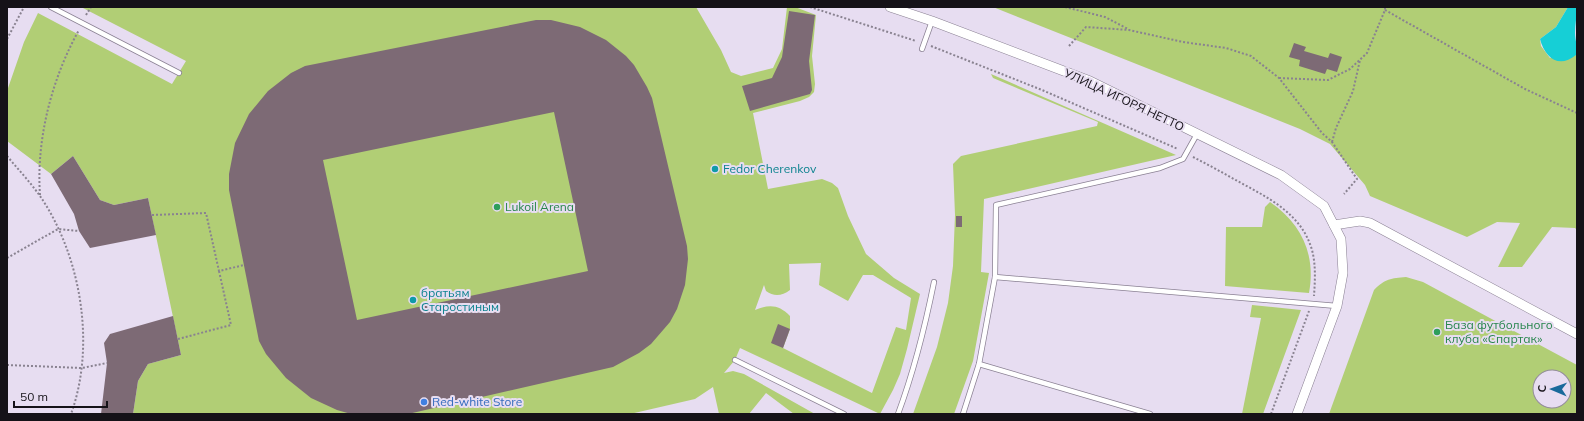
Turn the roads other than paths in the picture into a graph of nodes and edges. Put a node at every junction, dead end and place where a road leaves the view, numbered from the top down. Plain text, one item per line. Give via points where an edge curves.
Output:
1 (51, 7) edge
2 (890, 7) edge
3 (932, 21) junction
4 (922, 49) dead end
5 (179, 72) dead end
6 (1198, 134) junction
7 (1334, 225) junction
8 (995, 277) junction
9 (934, 282) dead end
10 (1337, 306) junction
11 (1577, 334) edge
12 (735, 360) dead end
13 (979, 364) junction
14 (844, 414) edge
15 (898, 414) edge
16 (963, 414) edge
17 (1150, 414) edge
18 (1297, 414) edge

1 - 5 lane
2 - 3 street, УЛИЦА ИГОРЯ НЕТТО
3 - 4 lane
3 - 6 street, УЛИЦА ИГОРЯ НЕТТО via 1090,81
6 - 7 street, УЛИЦА ИГОРЯ НЕТТО via 1281,175 1324,206
6 - 8 lane via 1183,159 1160,168 996,205
7 - 10 street via 1341,239 1343,272
7 - 11 street via 1360,221 1370,223
8 - 10 lane
8 - 13 lane
9 - 15 lane via 926,324
10 - 18 street
12 - 14 lane
13 - 16 lane
13 - 17 lane

